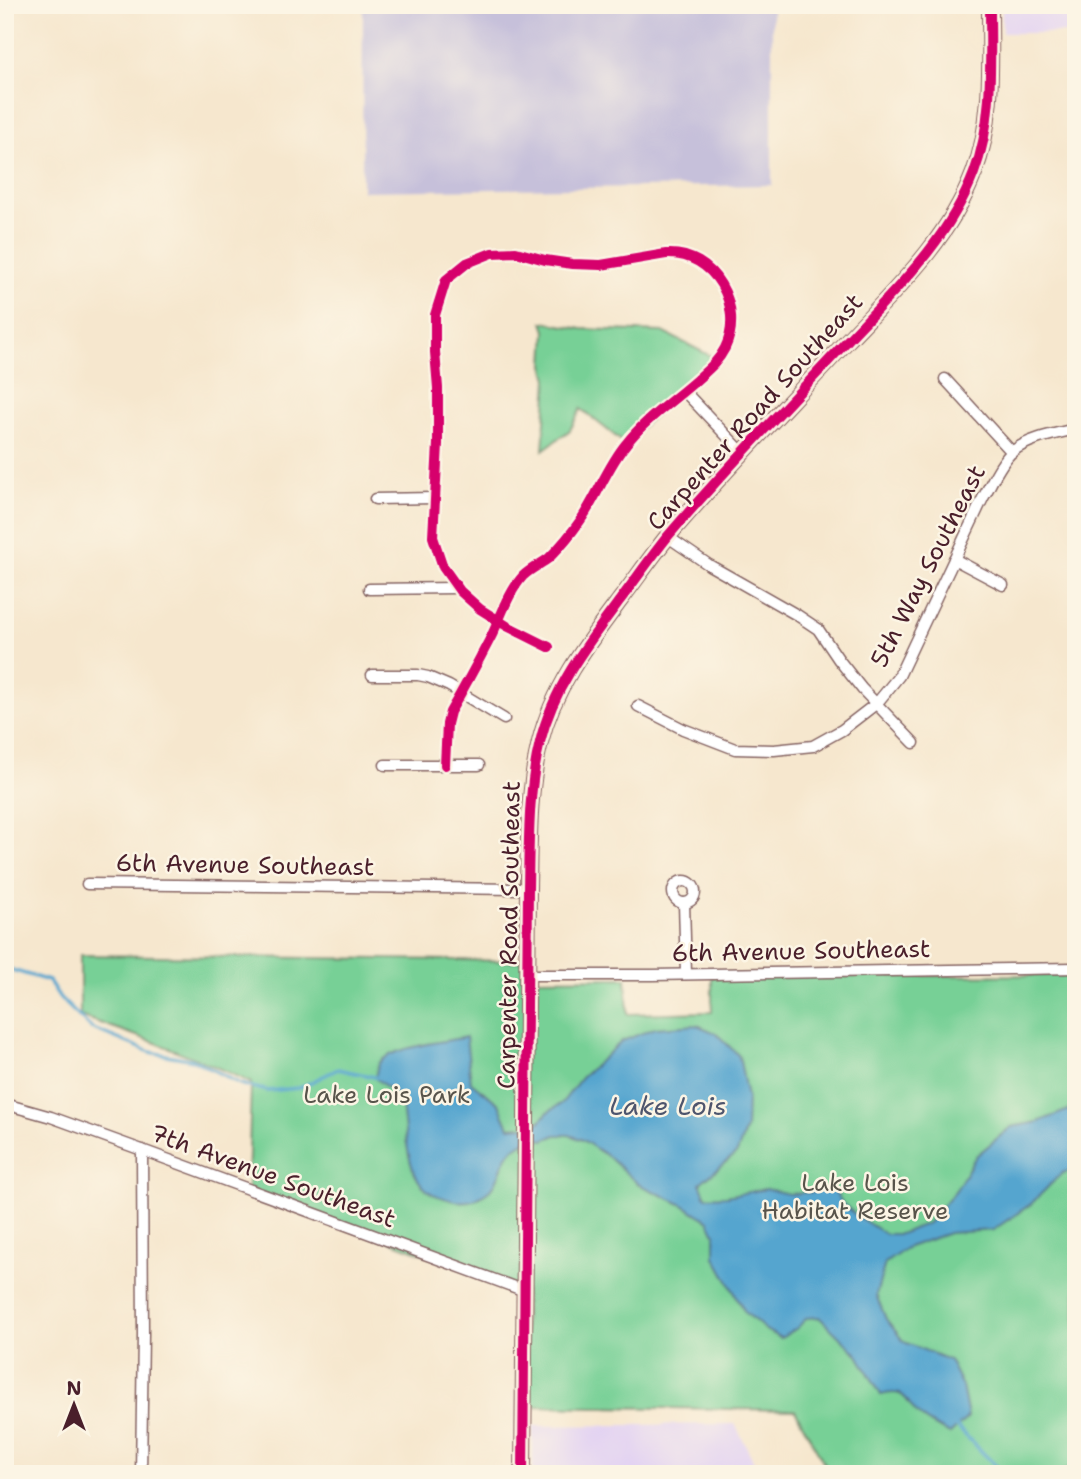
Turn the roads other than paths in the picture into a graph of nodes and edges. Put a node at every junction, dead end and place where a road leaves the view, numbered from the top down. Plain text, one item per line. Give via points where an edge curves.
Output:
1 (990, 5) edge
2 (945, 380) dead end
3 (685, 391) junction
4 (1076, 429) edge
5 (1012, 452) junction
6 (743, 453) junction
7 (435, 498) junction
8 (375, 499) dead end
9 (667, 537) junction
10 (954, 559) junction
11 (1003, 585) dead end
12 (457, 588) junction
13 (369, 589) dead end
14 (498, 621) junction
15 (549, 647) dead end
16 (372, 675) dead end
17 (461, 694) junction
18 (877, 703) junction
19 (638, 706) dead end
20 (504, 719) dead end
21 (914, 743) dead end
22 (386, 765) dead end
23 (445, 765) junction
24 (479, 765) dead end
25 (87, 884) dead end
26 (528, 889) junction
27 (684, 903) dead end
28 (1076, 968) edge
29 (686, 974) junction
30 (526, 975) junction
31 (5, 1104) edge
32 (142, 1150) junction
33 (524, 1291) junction
34 (141, 1474) edge
35 (523, 1474) edge

1 - 6 main road, Carpenter Road Southeast via 984,132 958,210 911,273
2 - 5 street
3 - 6 street
3 - 7 street via 718,361 732,316 724,289 697,262 674,254 601,265 572,264 516,252 492,253 467,263 446,280 435,315
3 - 14 street via 625,445 581,520 549,557 524,575
4 - 5 street, 5th Way Southeast via 1033,440
5 - 10 street, 5th Way Southeast via 996,474
6 - 9 main road, Carpenter Road Southeast
7 - 8 street
7 - 12 street via 433,537
9 - 18 street, 5th Way Southeast via 818,629
9 - 26 main road, Carpenter Road Southeast via 557,693 534,768
10 - 11 street
10 - 18 street, 5th Way Southeast via 899,676
12 - 13 street
12 - 14 street
14 - 15 street
14 - 17 street
16 - 17 street via 428,677
17 - 20 street
17 - 23 street via 447,724
18 - 19 street via 813,746 774,750 735,749
18 - 21 street
22 - 23 street
23 - 24 street
25 - 26 street, 6th Avenue Southeast
26 - 30 main road, Carpenter Road Southeast
27 - 29 street
28 - 29 street, 6th Avenue Southeast
29 - 30 street, 6th Avenue Southeast
30 - 33 main road, Carpenter Road Southeast
31 - 32 street, 7th Avenue Southeast
32 - 33 street, 7th Avenue Southeast
32 - 34 street
33 - 35 main road, Carpenter Road Southeast

